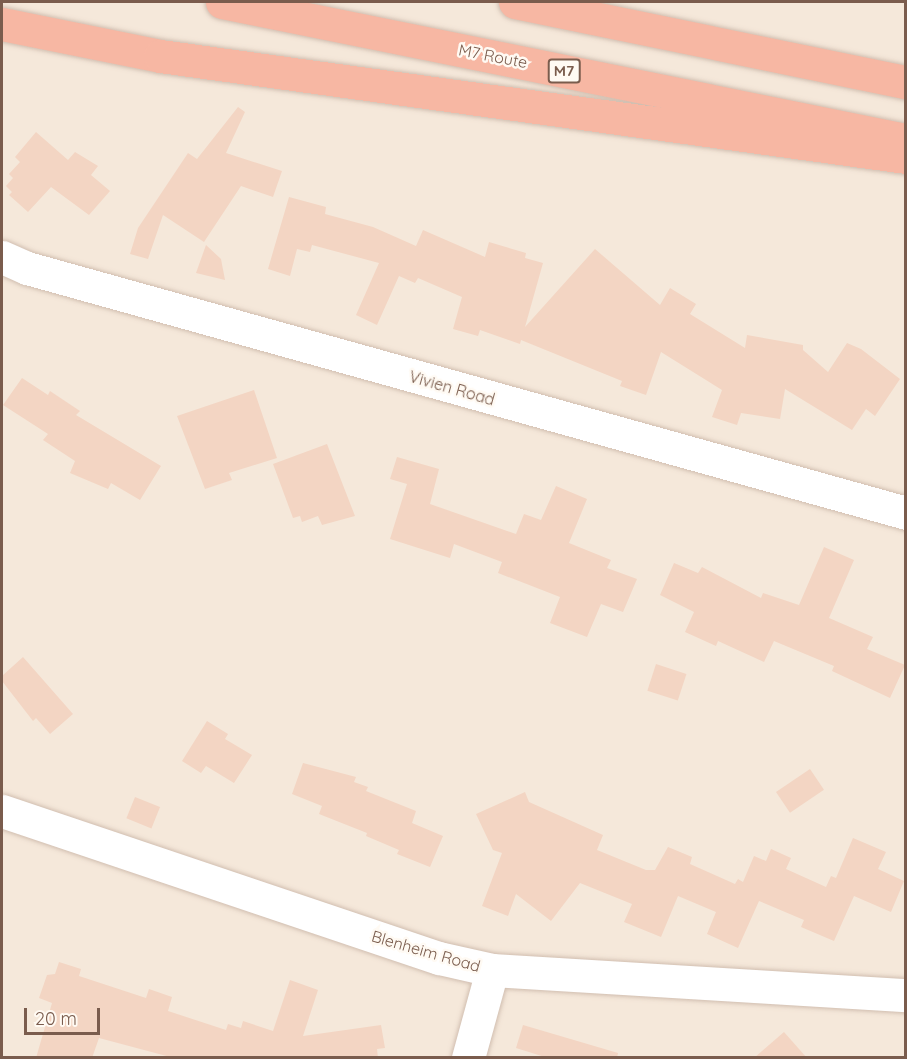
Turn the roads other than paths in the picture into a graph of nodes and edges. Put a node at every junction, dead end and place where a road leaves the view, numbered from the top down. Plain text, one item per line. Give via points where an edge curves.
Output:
1 (222, 2) edge
2 (515, 2) edge
3 (2, 24) edge
4 (906, 82) edge
5 (906, 140) edge
6 (906, 157) edge
7 (2, 257) edge
8 (906, 513) edge
9 (2, 811) edge
10 (492, 970) junction
11 (906, 995) edge
12 (468, 1058) edge

1 - 5 highway, M7 Route / M7
2 - 4 highway
3 - 6 highway via 160,56
7 - 8 street, Vivien Road
9 - 10 street, Blenheim Road via 439,958
10 - 11 street, Blenheim Road
10 - 12 street

